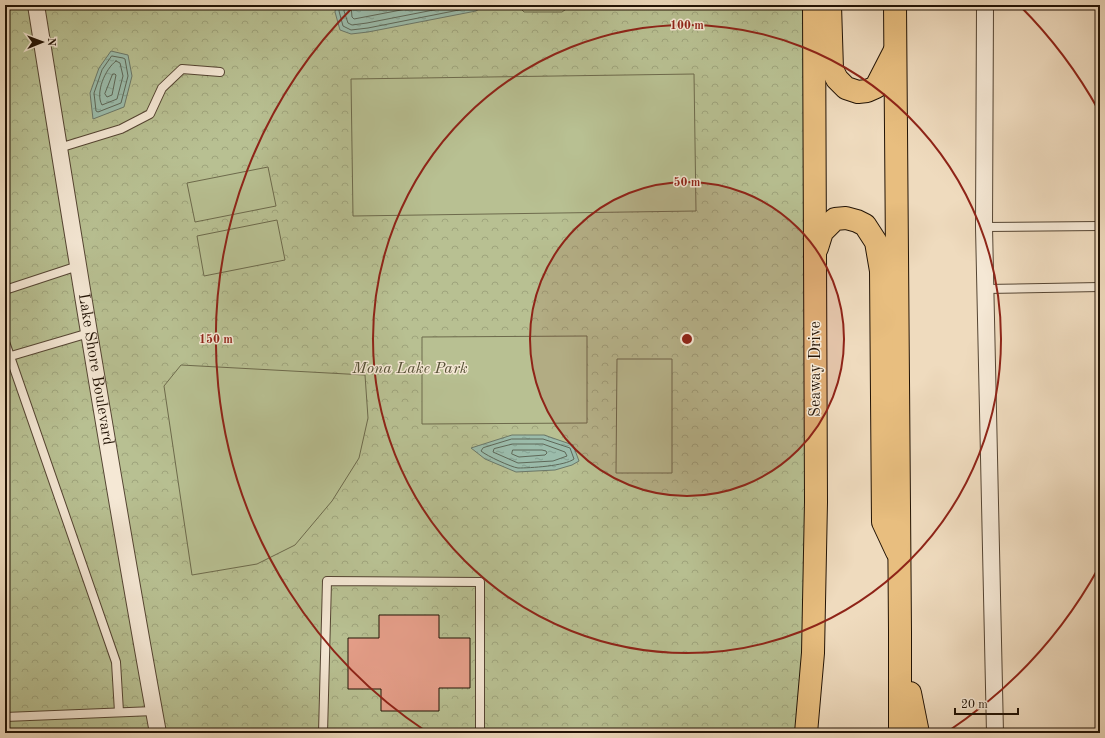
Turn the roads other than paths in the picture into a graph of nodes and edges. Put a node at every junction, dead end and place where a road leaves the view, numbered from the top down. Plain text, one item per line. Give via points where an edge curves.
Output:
1 (36, 5) edge
2 (814, 5) edge
3 (830, 5) edge
4 (895, 5) edge
5 (985, 5) edge
6 (895, 50) junction
7 (220, 72) dead end
8 (59, 148) junction
9 (1100, 226) edge
10 (984, 227) junction
11 (816, 251) junction
12 (78, 266) junction
13 (1100, 287) edge
14 (985, 289) junction
15 (5, 290) edge
16 (89, 333) junction
17 (5, 342) edge
18 (11, 356) junction
19 (900, 558) junction
20 (900, 632) junction
21 (154, 711) junction
22 (119, 712) junction
23 (5, 717) edge
24 (158, 733) edge
25 (323, 733) edge
26 (480, 733) edge
27 (806, 733) edge
28 (900, 733) edge
29 (918, 733) edge
30 (995, 733) edge

1 - 8 street, Lake Shore Boulevard
2 - 11 highway, Seaway Drive
3 - 6 highway via 832,69 846,88 858,92 876,87
4 - 6 highway
5 - 10 street
6 - 19 highway
7 - 8 lane via 182,69 162,88 150,114 121,129
8 - 12 street, Lake Shore Boulevard
9 - 10 lane
10 - 14 street
11 - 19 highway via 822,232 835,219 851,219 865,225 876,242 881,271 883,522
11 - 27 highway, Seaway Drive via 816,502 813,645
12 - 15 lane
12 - 16 street, Lake Shore Boulevard
13 - 14 lane
14 - 30 street
16 - 18 lane
16 - 21 street, Lake Shore Boulevard
17 - 18 lane
18 - 22 lane via 116,662
19 - 20 highway
20 - 28 highway
20 - 29 highway
21 - 22 lane
21 - 24 street, Lake Shore Boulevard
22 - 23 lane
25 - 26 lane via 327,581 480,582

